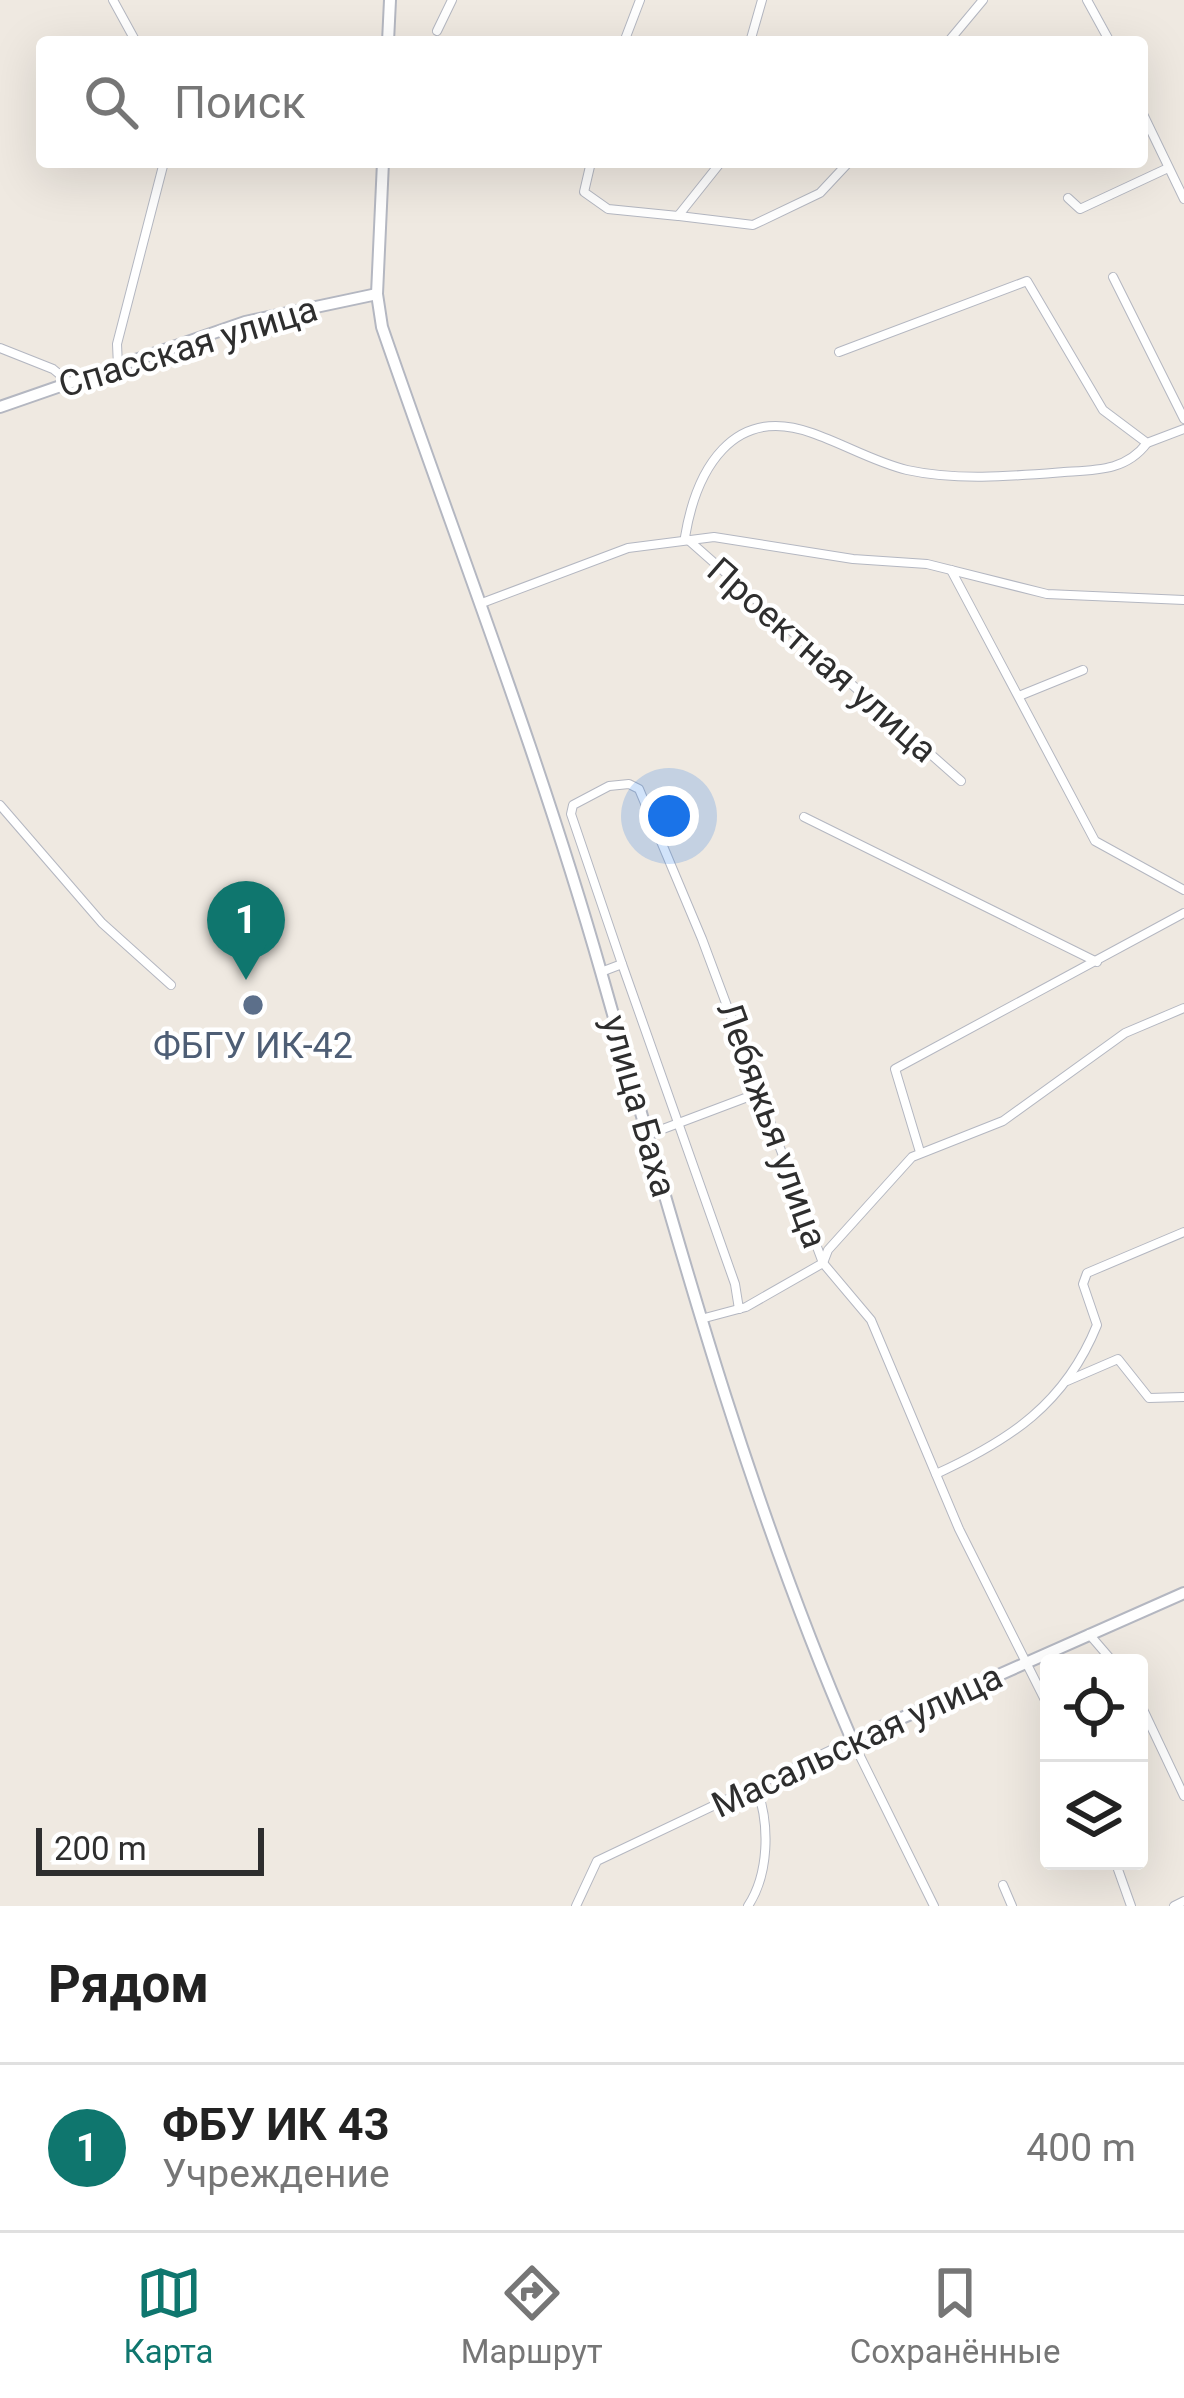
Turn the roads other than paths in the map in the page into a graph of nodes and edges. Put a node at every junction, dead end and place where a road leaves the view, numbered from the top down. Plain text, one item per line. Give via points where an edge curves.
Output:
1 (113, 0) edge
2 (389, 0) edge
3 (452, 0) edge
4 (640, 0) edge
5 (762, 0) edge
6 (983, 0) edge
7 (1088, 0) edge
8 (437, 31) dead end
9 (133, 36) edge
10 (388, 36) edge
11 (626, 36) edge
12 (752, 36) edge
13 (953, 36) edge
14 (1107, 36) edge
15 (1148, 125) edge
16 (162, 168) edge
17 (383, 168) edge
18 (590, 168) edge
19 (716, 168) edge
20 (843, 168) edge
21 (1168, 168) junction
22 (1068, 198) dead end
23 (1184, 199) edge
24 (678, 216) junction
25 (1113, 277) dead end
26 (377, 294) junction
27 (0, 348) edge
28 (839, 352) dead end
29 (118, 366) junction
30 (71, 384) junction
31 (0, 407) edge
32 (1184, 419) edge
33 (1184, 429) edge
34 (1147, 443) junction
35 (685, 538) junction
36 (950, 569) junction
37 (1184, 600) edge
38 (482, 603) junction
39 (1083, 670) dead end
40 (1018, 696) junction
41 (961, 782) dead end
42 (0, 805) edge
43 (804, 818) dead end
44 (1184, 890) edge
45 (1184, 913) edge
46 (1097, 962) junction
47 (622, 964) junction
48 (601, 972) junction
49 (171, 985) dead end
50 (1184, 1008) edge
51 (761, 1092) junction
52 (678, 1123) junction
53 (645, 1136) junction
54 (920, 1152) junction
55 (1184, 1232) edge
56 (823, 1263) junction
57 (739, 1309) junction
58 (699, 1319) junction
59 (1066, 1382) junction
60 (1184, 1397) edge
61 (936, 1474) junction
62 (1184, 1593) edge
63 (1088, 1632) junction
64 (1106, 1654) edge
65 (1026, 1662) junction
66 (1040, 1690) edge
67 (1148, 1720) edge
68 (852, 1740) junction
69 (757, 1790) junction
70 (1184, 1796) edge
71 (1118, 1870) edge
72 (1003, 1885) dead end
73 (1184, 1901) edge
74 (576, 1906) edge
75 (748, 1906) edge
76 (934, 1906) edge
77 (1012, 1906) edge
78 (1131, 1906) edge
79 (1174, 1906) edge

1 - 9 street
2 - 10 street
3 - 8 street
4 - 11 street
5 - 12 street
6 - 13 street
7 - 14 street
15 - 21 street
16 - 29 street
17 - 26 street, улица Баха
18 - 24 street via 584,193 608,209
19 - 24 street
20 - 24 street via 820,193 753,224
21 - 22 street via 1080,209
21 - 23 street
25 - 32 street
26 - 29 street, Спасская улица via 245,322
26 - 38 street, улица Баха via 389,348
27 - 30 street
28 - 34 street via 1027,281 1102,410
29 - 30 street, Спасская улица
30 - 31 street, Спасская улица
33 - 34 street
34 - 35 street via 1105,470 1008,477 923,473 808,431 758,430 724,445 694,495
35 - 36 street
35 - 38 street via 628,548
35 - 41 street, Проектная улица
36 - 37 street via 1047,594
36 - 40 street
38 - 48 street, улица Баха
39 - 40 street
40 - 44 street via 1095,841
42 - 49 street via 102,922
43 - 46 street
45 - 46 street
46 - 54 street via 895,1069
47 - 48 street
47 - 51 street, Лебяжья улица via 572,814 573,805 609,786 629,784 639,789
47 - 52 street
48 - 53 street, улица Баха
50 - 54 street via 1125,1033 1003,1121
51 - 52 street
51 - 56 street, Лебяжья улица
52 - 53 street
52 - 57 street
53 - 58 street, улица Баха
54 - 56 street
55 - 59 street via 1087,1273 1083,1284 1097,1325
56 - 57 street
56 - 61 street, Лебяжья улица via 871,1320
57 - 58 street
58 - 68 street, улица Баха
59 - 60 street via 1118,1359 1149,1398
59 - 61 street via 1010,1438
61 - 65 street, Лебяжья улица
62 - 63 street, Масальская улица
63 - 64 street
63 - 65 street, Масальская улица
65 - 66 street, Лебяжья улица
65 - 68 street, Масальская улица
67 - 70 street
68 - 69 street, Масальская улица
68 - 76 street, улица Баха
69 - 74 street, Масальская улица via 597,1861
69 - 75 street via 767,1823 763,1878
71 - 78 street
72 - 77 street
73 - 79 street

